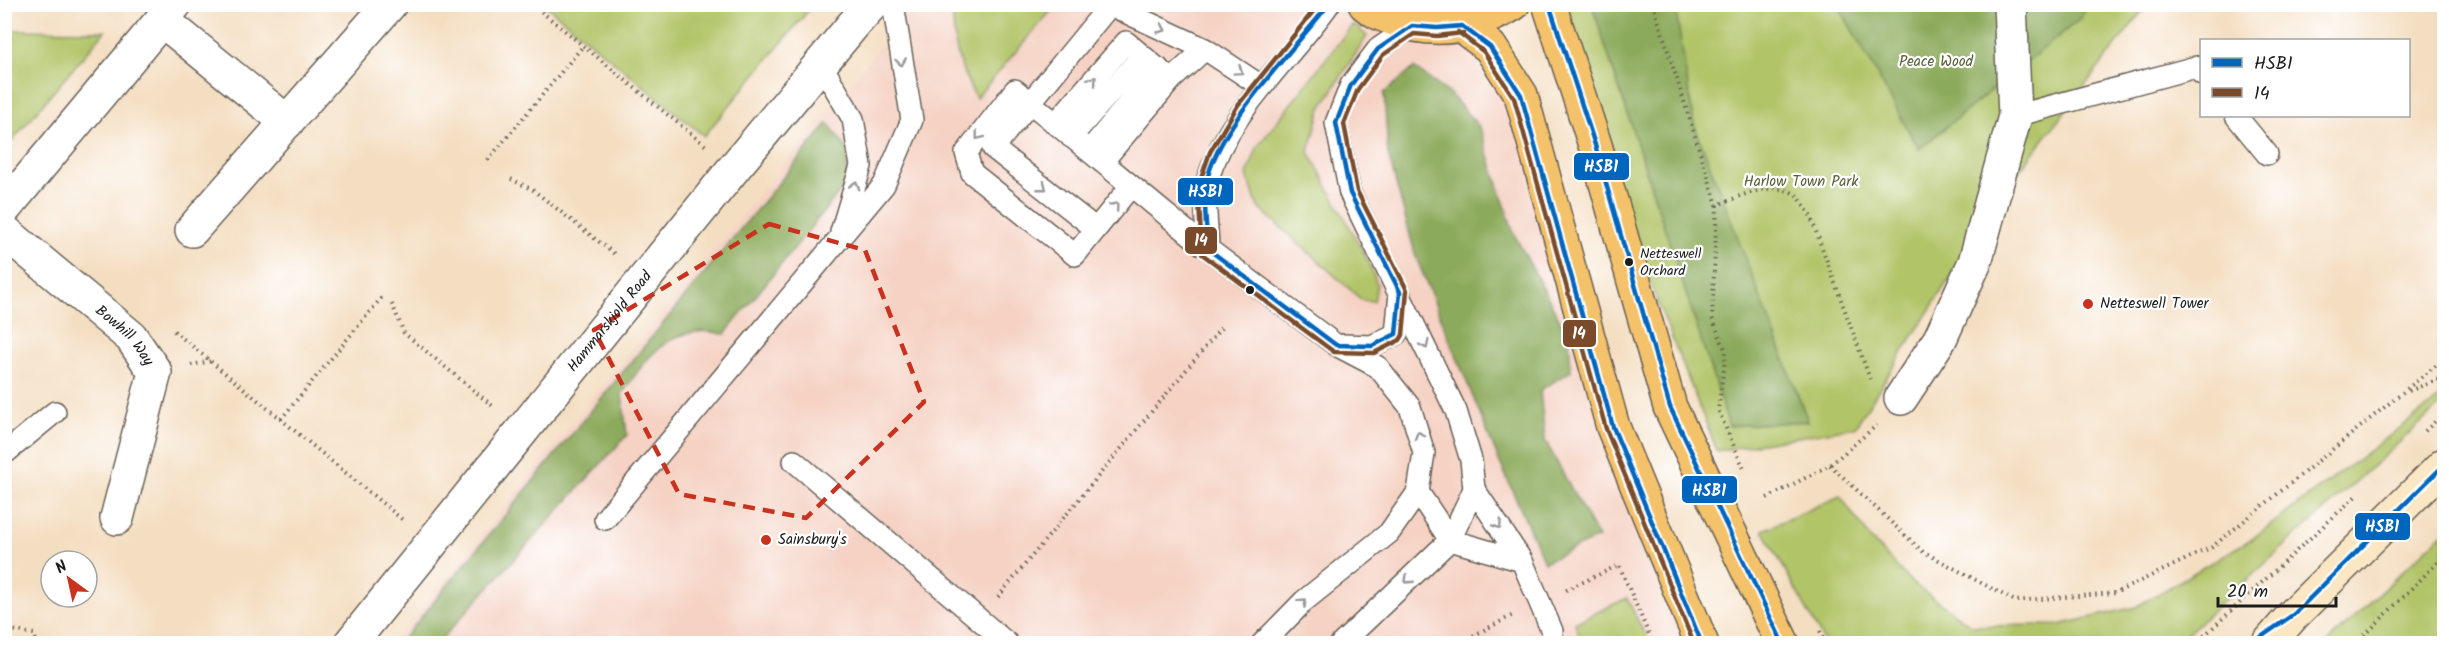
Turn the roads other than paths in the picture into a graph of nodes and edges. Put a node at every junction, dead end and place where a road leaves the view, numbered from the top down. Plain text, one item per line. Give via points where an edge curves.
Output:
1 (390, 4) edge
2 (872, 4) edge
3 (893, 4) edge
4 (1329, 4) edge
5 (1365, 4) edge
6 (1513, 4) edge
7 (1548, 4) edge
8 (2010, 4) edge
9 (169, 12) edge
10 (1412, 26) junction
11 (1462, 26) junction
12 (1205, 49) junction
13 (821, 64) junction
14 (1157, 68) junction
15 (2200, 72) edge
16 (1261, 86) junction
17 (1022, 96) junction
18 (2015, 116) junction
19 (2236, 117) edge
20 (287, 122) junction
21 (1063, 130) junction
22 (2267, 154) dead end
23 (1095, 156) junction
24 (1131, 186) junction
25 (4, 209) edge
26 (1096, 229) junction
27 (192, 230) dead end
28 (4, 231) edge
29 (839, 242) junction
30 (1208, 249) junction
31 (1400, 292) junction
32 (1336, 345) junction
33 (1886, 401) road end
34 (55, 412) dead end
35 (4, 454) edge
36 (794, 462) dead end
37 (2445, 465) edge
38 (1474, 489) junction
39 (1418, 492) junction
40 (117, 518) dead end
41 (605, 519) dead end
42 (1450, 540) junction
43 (1522, 561) junction
44 (2294, 614) junction
45 (350, 644) edge
46 (1008, 644) edge
47 (1262, 644) edge
48 (1341, 644) edge
49 (1551, 644) edge
50 (1702, 644) edge
51 (1783, 644) edge
52 (2250, 644) edge
53 (2268, 644) edge

1 - 20 street
2 - 13 street, Hammarskjold Road
3 -> 29 lane via 912,120 884,186
4 - 16 lane
5 - 10 main road
6 - 11 main road via 1491,17
7 - 51 main road via 1595,145 1670,407
8 - 18 street
9 - 20 street
9 - 25 street
10 - 11 main road
10 - 31 lane via 1378,49 1350,85 1336,123 1350,193
11 - 50 main road via 1490,47 1521,95 1613,427
12 - 14 lane
12 -> 16 lane
17 -> 12 lane via 1110,5
29 -> 13 lane via 861,166 853,119
13 - 45 street, Hammarskjold Road
21 -> 14 lane
14 - 23 lane
15 - 18 lane via 2196,67
16 - 30 lane via 1235,120 1206,183
17 - 21 lane
17 -> 26 lane via 993,148
17 -> 26 lane via 966,153 972,172 1075,255
18 - 33 street via 1975,262 1940,339
19 - 22 lane
20 - 27 street
21 - 23 lane
23 - 24 lane
26 -> 24 lane
24 - 30 lane
28 - 40 street, Bowhill Way via 131,337 155,372
29 - 41 lane
30 - 32 lane
31 - 32 lane via 1396,334 1372,346
31 -> 38 lane via 1456,411 1471,460
39 -> 32 lane via 1424,453 1410,407 1378,367
34 - 35 lane
36 - 46 lane
37 - 44 street
38 - 42 lane
38 -> 43 lane
39 - 42 lane
47 -> 39 lane via 1304,601 1389,533
42 - 43 lane
42 -> 48 lane
43 - 49 lane via 1552,631
44 - 52 street
44 - 53 street

